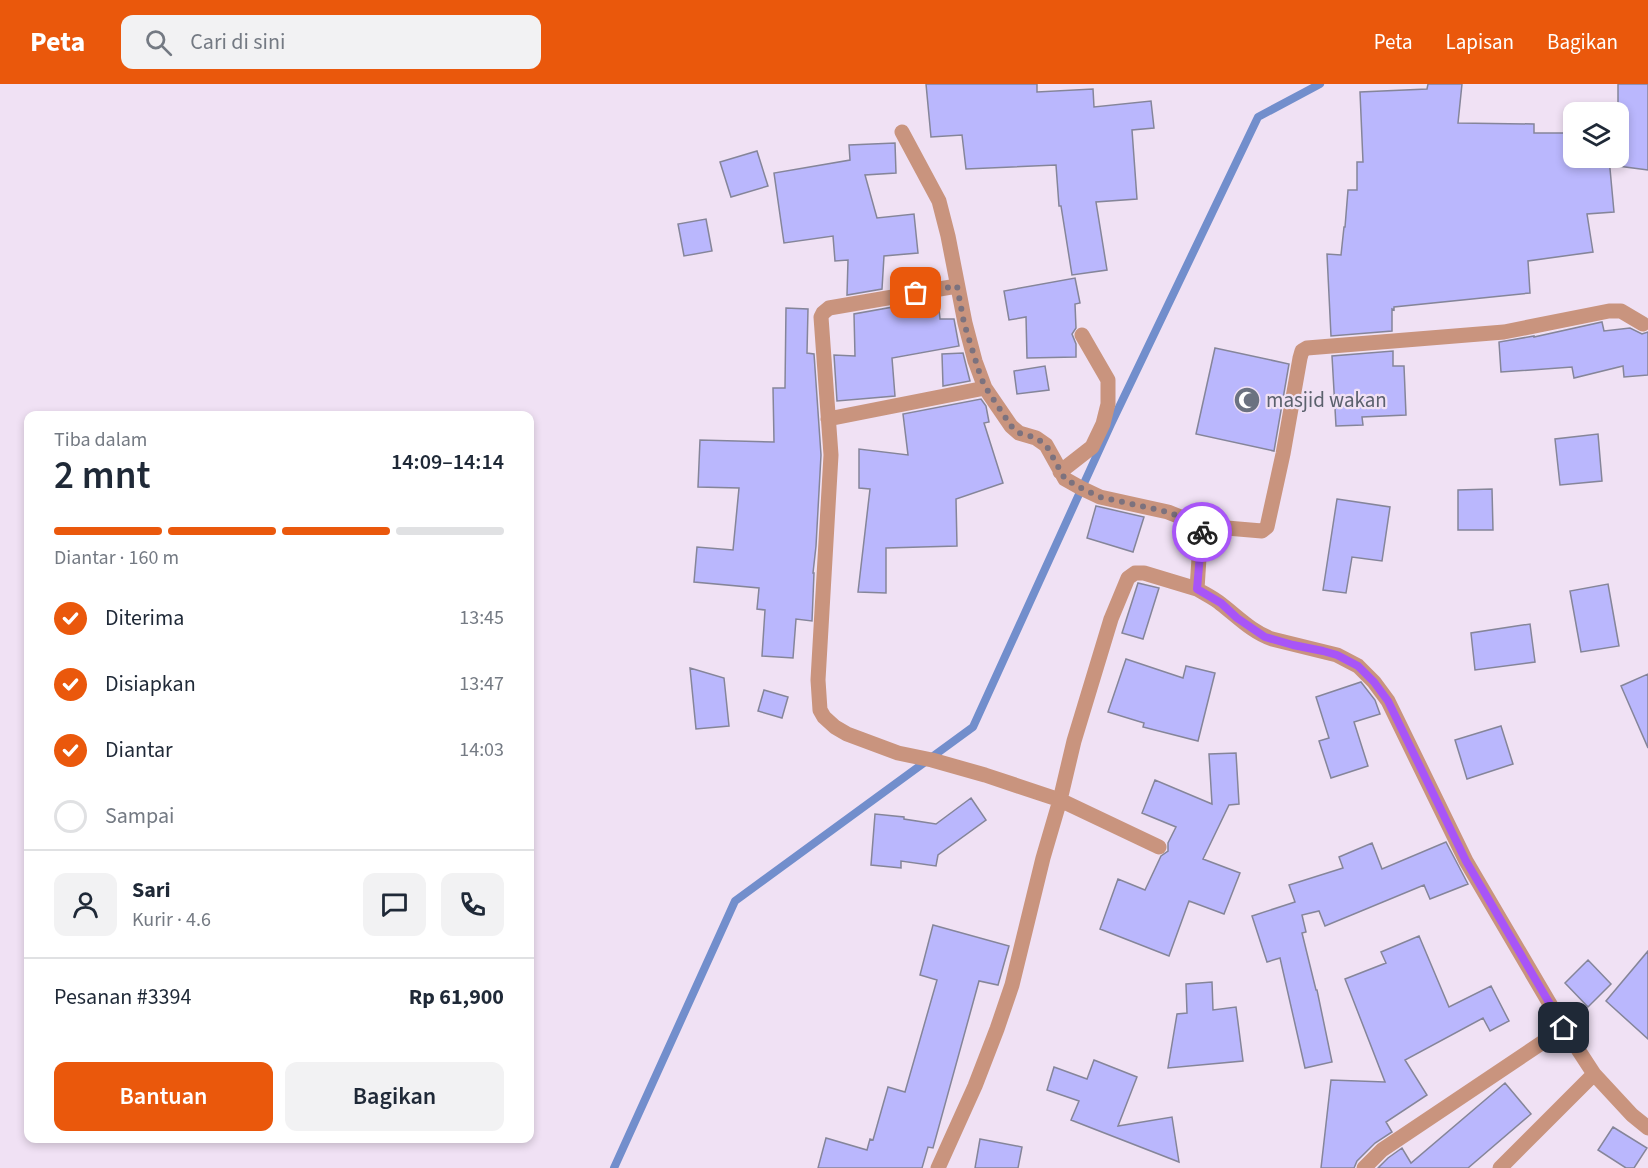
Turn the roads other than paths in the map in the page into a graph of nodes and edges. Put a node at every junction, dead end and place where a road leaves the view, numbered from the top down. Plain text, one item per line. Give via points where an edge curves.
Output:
1 (902, 132) dead end
2 (957, 286) junction
3 (1643, 324) dead end
4 (1082, 336) dead end
5 (986, 388) junction
6 (828, 419) junction
7 (1062, 475) junction
8 (1203, 526) junction
9 (1197, 589) junction
10 (1060, 800) junction
11 (1159, 847) dead end
12 (1564, 1028) junction
13 (1594, 1074) junction
14 (1648, 1128) edge
15 (938, 1168) edge
16 (1364, 1168) edge
17 (1500, 1168) edge

1 - 2 street via 939,201
2 - 5 street via 972,352
2 - 6 street via 830,308 823,313
3 - 8 street via 1621,311 1608,311 1504,332 1307,348 1300,357 1267,527 1262,531
4 - 7 street via 1108,380 1108,404 1092,447
5 - 6 street
5 - 7 street via 1011,426 1046,445
6 - 10 street via 831,455 818,680 820,710 847,734 898,753 986,775
7 - 8 street via 1100,497 1168,512
8 - 9 street
9 - 10 street via 1144,573 1128,578 1111,619
9 - 12 street via 1265,637 1337,655 1358,666 1374,682 1388,701 1466,861
10 - 11 street
10 - 15 street via 998,1029
12 - 13 street
12 - 16 street via 1382,1150
13 - 14 street
13 - 17 street

